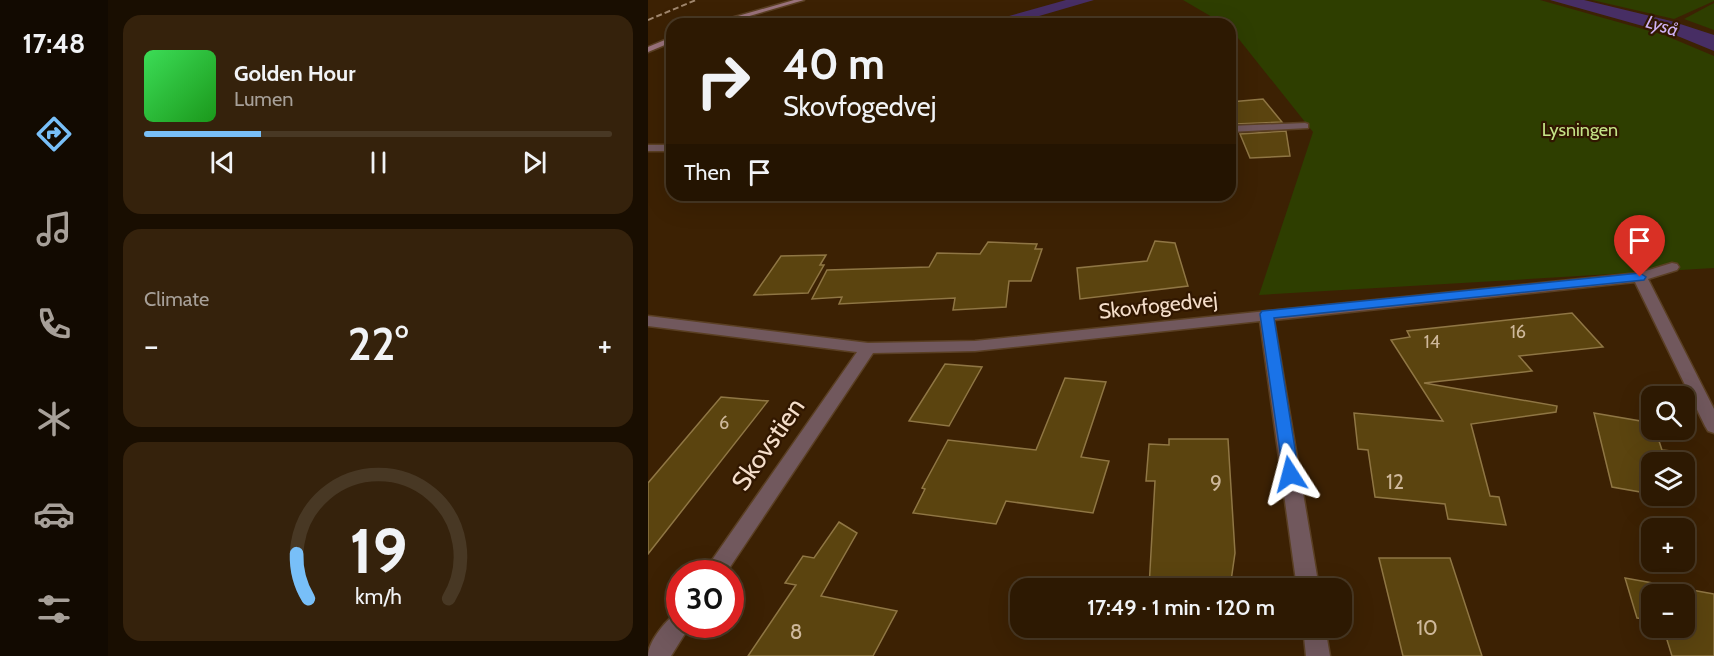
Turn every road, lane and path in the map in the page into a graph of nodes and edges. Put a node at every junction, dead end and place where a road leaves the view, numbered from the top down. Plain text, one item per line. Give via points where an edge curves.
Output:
1 (801, 0) edge
2 (736, 18) edge
3 (666, 42) edge
4 (648, 50) edge
5 (1305, 126) dead end
6 (1236, 129) edge
7 (648, 148) edge
8 (666, 148) edge
9 (1672, 267) dead end
10 (1640, 277) junction
11 (1266, 314) junction
12 (648, 321) edge
13 (868, 348) junction
14 (1714, 426) edge
15 (723, 560) edge
16 (1306, 578) edge
17 (670, 638) edge
18 (1316, 638) edge
19 (657, 656) edge
20 (1318, 656) edge

1 - 2 street
3 - 4 street
5 - 6 street
7 - 8 street
9 - 10 street, Skovfogedvej
10 - 11 street, Skovfogedvej
10 - 14 street
11 - 13 street, Skovfogedvej via 975,346
11 - 16 street
12 - 13 street, Skovfogedvej
13 - 15 street, Skovstien
17 - 19 street
18 - 20 street

